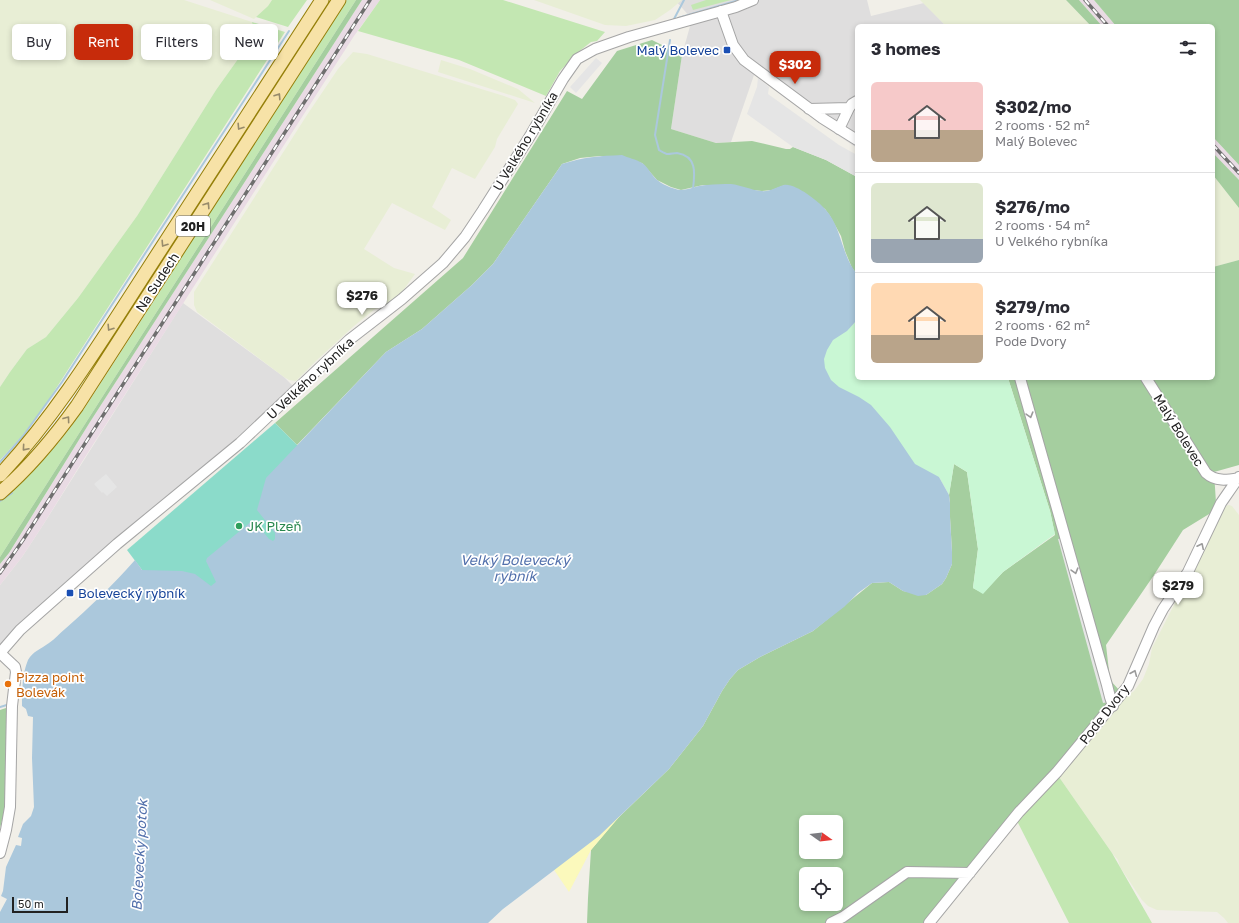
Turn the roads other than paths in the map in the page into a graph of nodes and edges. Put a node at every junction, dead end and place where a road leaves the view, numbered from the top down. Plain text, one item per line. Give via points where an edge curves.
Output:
1 (322, 0) edge
2 (339, 0) edge
3 (752, 0) edge
4 (721, 11) junction
5 (853, 104) edge
6 (809, 109) junction
7 (839, 129) junction
8 (855, 139) edge
9 (1021, 380) edge
10 (1147, 380) edge
11 (0, 475) edge
12 (1239, 478) edge
13 (0, 492) edge
14 (2, 654) edge
15 (1113, 706) junction
16 (0, 853) edge
17 (970, 873) junction
18 (832, 923) edge
19 (929, 923) edge

1 -> 11 main road, Na Sudech / 20H via 91,358 44,424
13 -> 2 main road, Na Sudech / 20H via 43,450 77,406
3 - 4 street, U Velkého rybníka
4 - 6 street via 733,45 744,60
4 - 14 street, U Velkého rybníka via 629,37 595,49 577,59 483,210 443,263 349,340 240,443 118,544 20,630
5 - 6 street
5 - 7 street
6 - 7 street
7 - 8 street
9 -> 15 street
10 - 12 street, Malý Bolevec via 1206,472 1222,480
15 -> 12 street, Pode Dvory via 1128,686 1154,626 1188,572 1221,503
14 - 16 street, U Velkého rybníka via 15,667 16,672 12,701 10,807
15 - 17 street, Pode Dvory via 1019,812
17 - 18 street via 907,872
17 - 19 street, Pode Dvory

